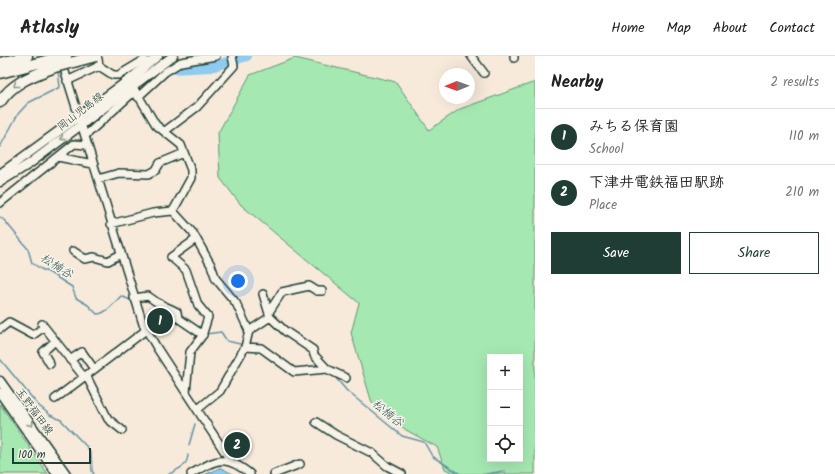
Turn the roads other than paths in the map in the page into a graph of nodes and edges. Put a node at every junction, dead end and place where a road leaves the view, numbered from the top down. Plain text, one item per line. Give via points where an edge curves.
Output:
1 (27, 56) edge
2 (66, 56) edge
3 (158, 56) edge
4 (173, 56) edge
5 (216, 56) edge
6 (471, 56) edge
7 (97, 59) edge
8 (233, 59) edge
9 (56, 61) edge
10 (0, 63) edge
11 (150, 63) junction
12 (484, 72) dead end
13 (0, 73) edge
14 (68, 81) junction
15 (134, 89) junction
16 (0, 102) edge
17 (79, 116) junction
18 (81, 124) junction
19 (166, 131) junction
20 (85, 136) junction
21 (87, 145) junction
22 (184, 153) junction
23 (58, 157) junction
24 (93, 164) junction
25 (0, 174) edge
26 (98, 179) junction
27 (0, 182) edge
28 (0, 203) edge
29 (173, 211) junction
30 (111, 224) junction
31 (196, 239) junction
32 (73, 251) dead end
33 (121, 254) junction
34 (322, 291) dead end
35 (263, 294) dead end
36 (134, 298) junction
37 (269, 314) junction
38 (0, 328) edge
39 (146, 330) junction
40 (249, 331) junction
41 (203, 335) junction
42 (55, 341) junction
43 (245, 347) junction
44 (70, 360) junction
45 (50, 364) dead end
46 (94, 369) junction
47 (327, 369) junction
48 (85, 376) junction
49 (346, 378) dead end
50 (0, 381) edge
51 (186, 392) junction
52 (0, 393) edge
53 (55, 399) dead end
54 (198, 409) junction
55 (316, 422) dead end
56 (122, 430) dead end
57 (230, 460) junction
58 (300, 464) dead end
59 (57, 474) edge
60 (66, 474) edge
61 (191, 474) edge
62 (250, 474) edge
63 (274, 474) edge
64 (402, 474) edge

1 - 10 highway
2 - 9 highway, bridge
3 - 11 main road, 岡山児島線
4 - 15 main road, 岡山児島線
5 - 15 street via 181,62
6 - 12 street
7 - 9 highway, bridge
7 - 11 street via 113,75 119,75 144,60
7 - 14 street
8 - 19 street via 234,66 197,107
9 - 13 highway
9 - 14 street
9 -> 16 highway via 19,82
11 - 15 main road, 岡山児島線
14 - 17 street
15 - 17 main road, 岡山児島線
15 - 18 main road, 岡山児島線
15 - 19 street via 156,125
15 - 20 street
17 - 18 street
17 - 25 main road, 岡山児島線
18 - 20 street
18 -> 27 main road, 岡山児島線 via 29,164
19 - 22 street via 181,145
20 - 21 street
21 - 23 street via 74,144
21 - 24 street
22 - 26 street via 160,163 156,170 149,174 119,173
22 - 29 street via 191,178
23 - 24 street
23 - 28 street
24 - 26 street
26 - 30 street
29 - 30 street via 153,213
29 - 31 street
30 - 33 street
31 - 40 street via 216,279 236,303
31 - 41 street via 171,257 186,270 198,305 208,317
32 - 33 street via 85,259 94,257 108,261
33 - 36 street
34 - 37 street via 309,286 282,292
35 - 37 street
36 - 39 street
36 - 41 street via 148,296 160,306 177,312 178,318
37 - 40 street
37 - 47 street via 285,331 313,350
38 - 42 street via 9,322 33,335 43,326
39 - 46 street
39 - 51 street
40 - 43 street
41 - 51 street via 190,352
42 - 44 street
42 - 45 street via 43,352
43 - 47 street via 261,348 294,372
43 - 54 street via 220,392
44 - 46 street via 82,352
44 - 48 street
46 - 48 street
47 - 49 street
48 - 53 street
48 - 56 street via 108,419
50 -> 60 main road, 玉野福田線
51 - 54 street
52 - 59 main road, 玉野福田線
54 - 57 street
55 - 64 street via 372,453 387,466
57 - 61 street via 222,460
57 - 62 street
58 - 63 street

